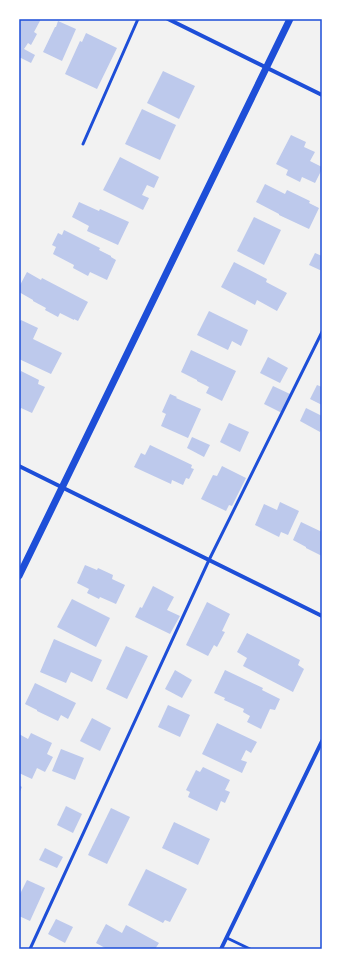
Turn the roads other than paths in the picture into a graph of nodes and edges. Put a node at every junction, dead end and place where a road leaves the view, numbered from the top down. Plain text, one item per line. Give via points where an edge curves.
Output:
1 (138, 19) edge
2 (168, 19) edge
3 (290, 19) edge
4 (266, 68) junction
5 (322, 95) edge
6 (83, 144) dead end
7 (322, 332) edge
8 (19, 466) edge
9 (62, 487) junction
10 (209, 560) junction
11 (19, 576) edge
12 (322, 616) edge
13 (322, 741) edge
14 (227, 938) junction
15 (30, 949) edge
16 (221, 949) edge
17 (250, 949) edge

1 - 6 lane
2 - 4 street
3 - 4 street
4 - 5 street
4 - 9 street
7 - 10 lane
8 - 9 street
9 - 10 street
9 - 11 street
10 - 12 street
10 - 15 lane
13 - 14 street
14 - 16 street
14 - 17 lane

